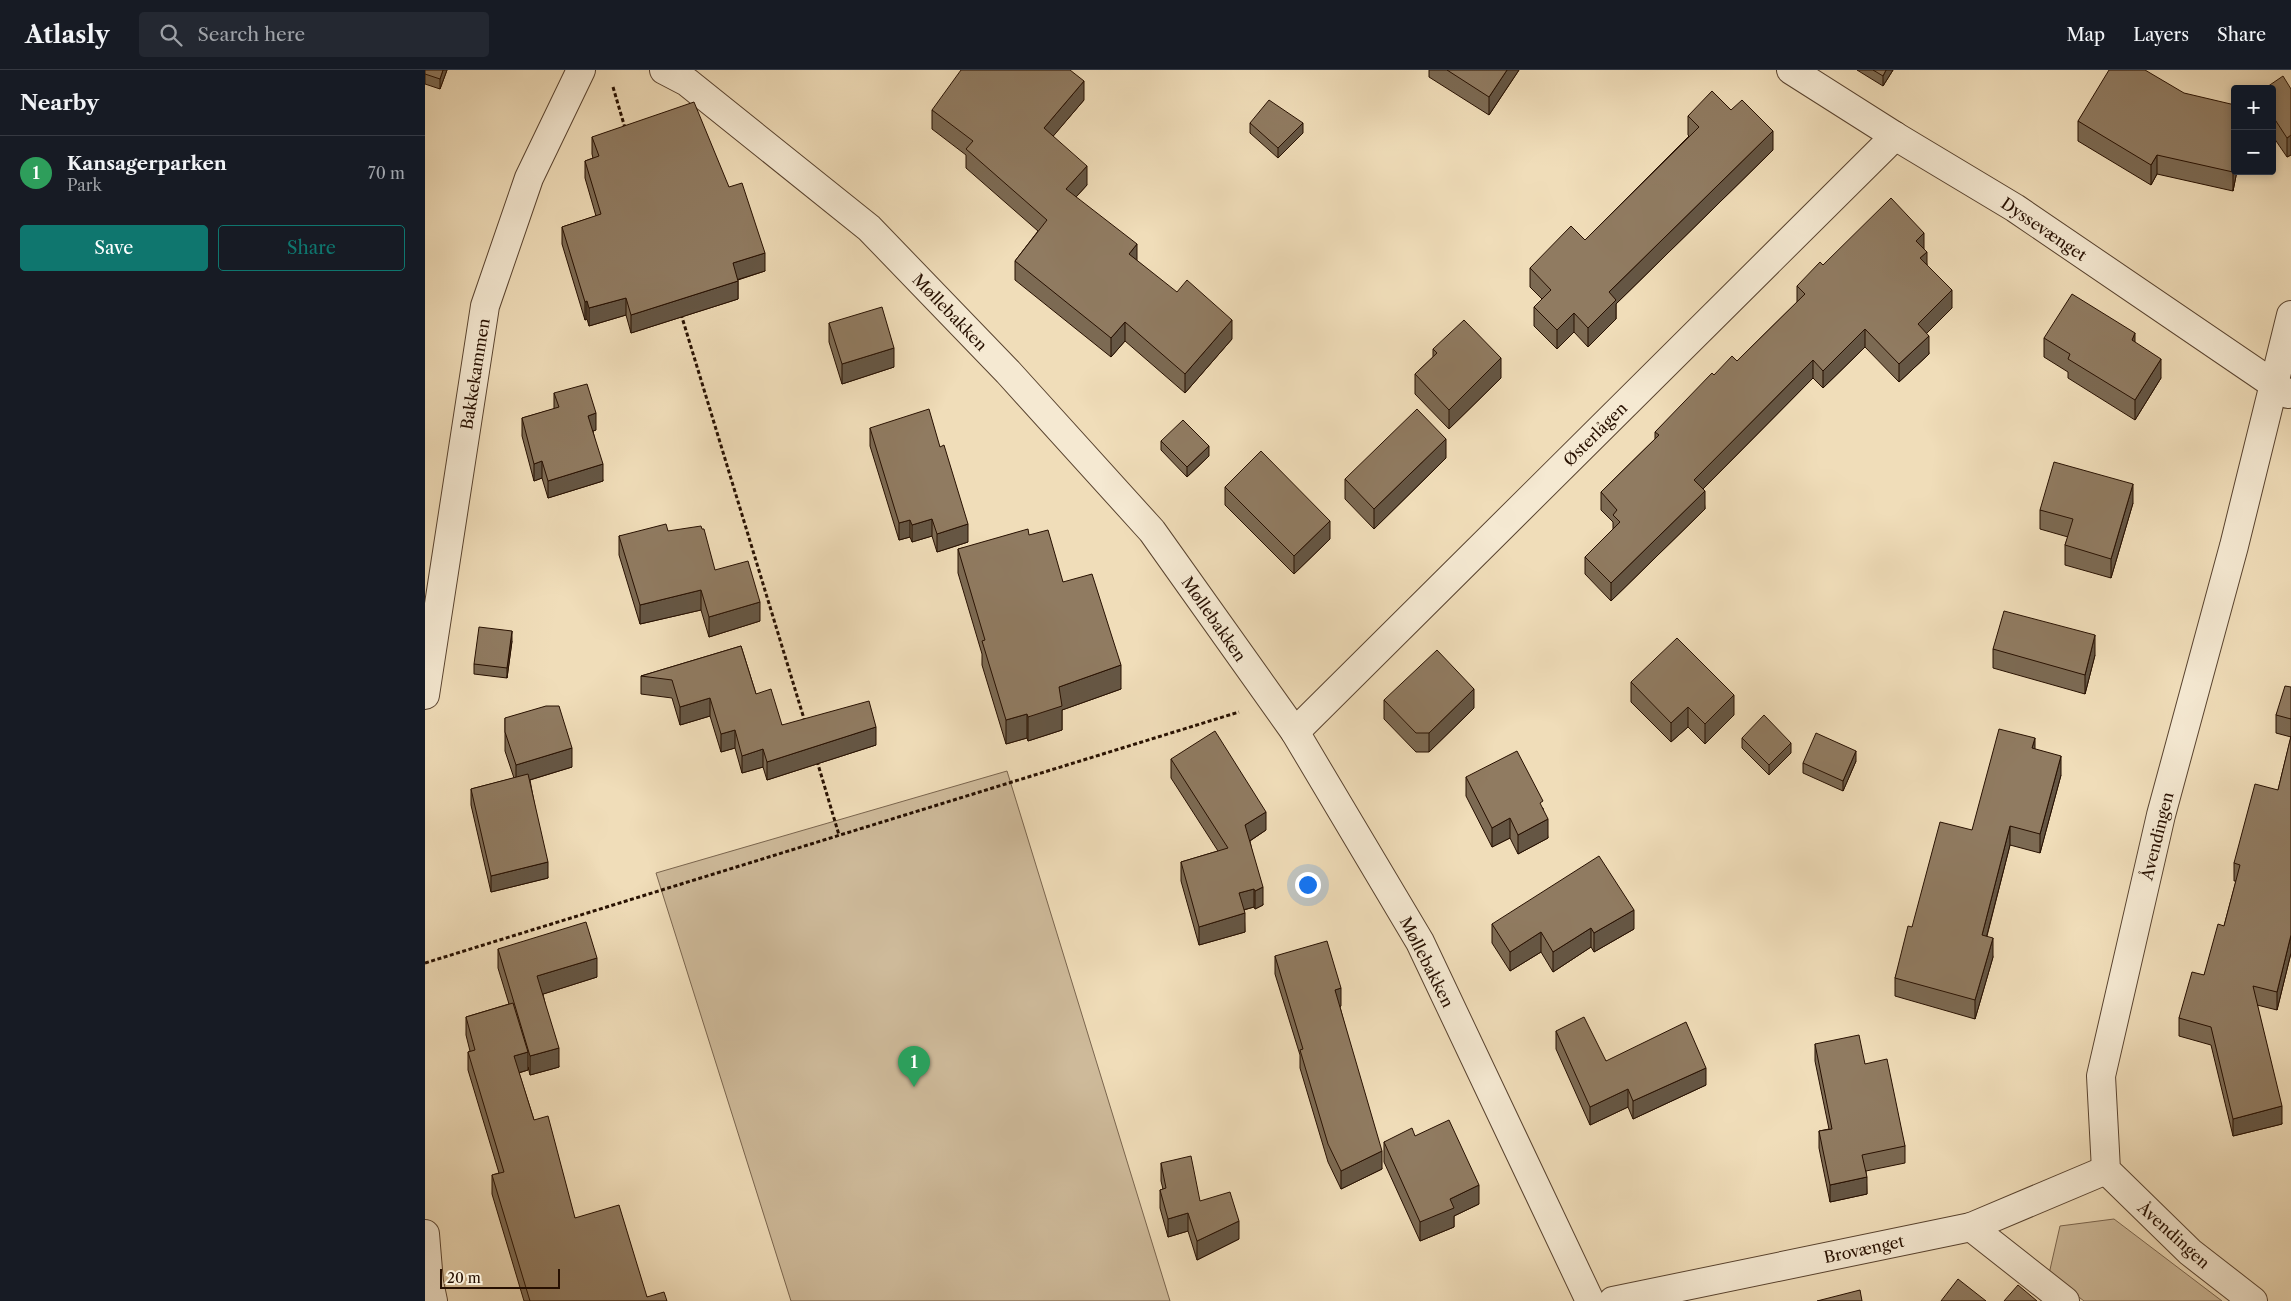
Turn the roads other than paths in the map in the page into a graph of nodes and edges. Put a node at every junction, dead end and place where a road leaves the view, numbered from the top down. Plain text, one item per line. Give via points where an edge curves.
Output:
1 (581, 70) edge
2 (664, 70) edge
3 (1791, 70) edge
4 (1895, 136) junction
5 (2291, 315) edge
6 (2283, 390) edge
7 (425, 695) edge
8 (1295, 732) junction
9 (2106, 1170) junction
10 (1971, 1227) junction
11 (425, 1234) edge
12 (433, 1301) edge
13 (1590, 1301) edge
14 (1613, 1301) edge
15 (2065, 1301) edge
16 (2253, 1301) edge

1 - 7 street, Bakkekammen via 529,178 485,306
2 - 8 street, Møllebakken via 687,82 869,228 975,338 1152,531
3 - 4 street, Dyssevænget
4 - 6 street, Dyssevænget via 2015,208
4 - 8 street, Østerlågen
5 - 6 street, Åvendingen
6 - 9 street, Åvendingen via 2234,546 2161,815 2101,1076
8 - 13 street, Møllebakken via 1420,942
9 - 10 street, Brovænget
9 - 16 street, Åvendingen via 2190,1252
10 - 14 street, Brovænget
10 - 15 street
11 - 12 street

